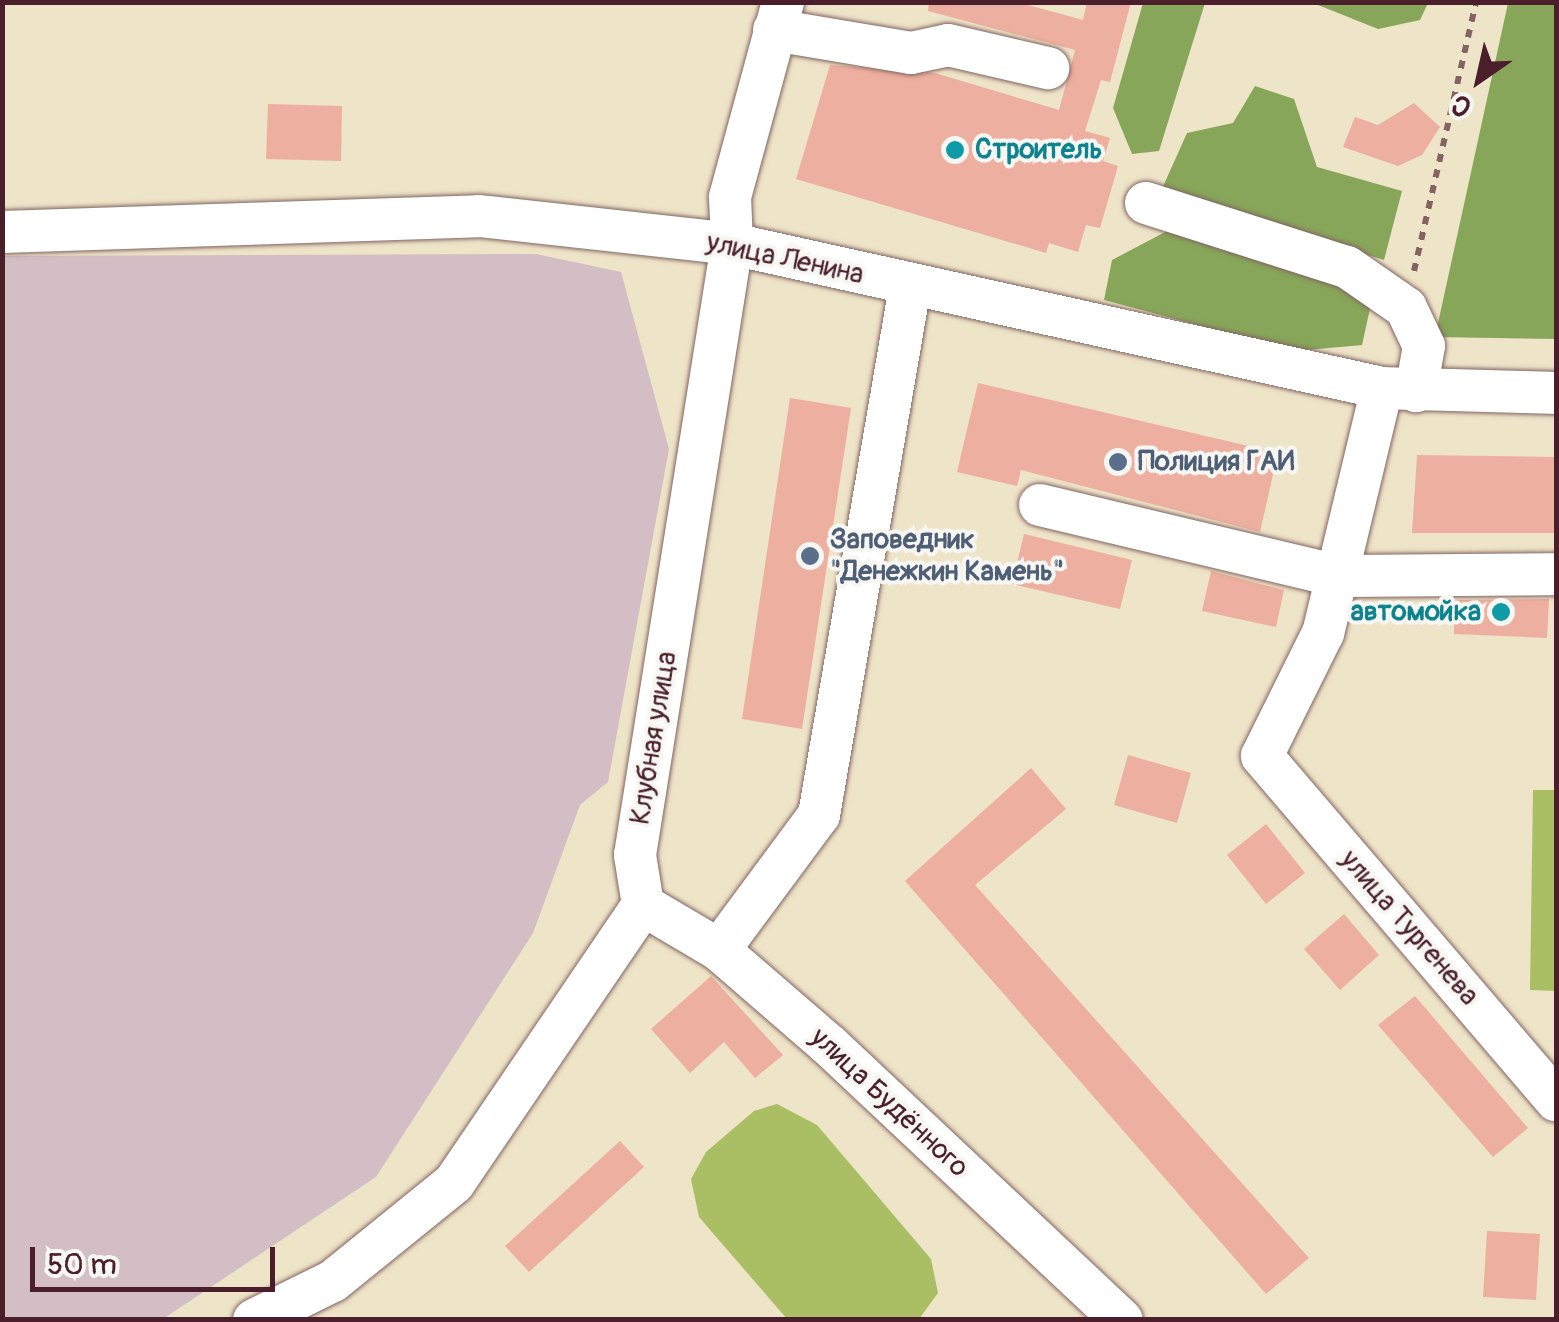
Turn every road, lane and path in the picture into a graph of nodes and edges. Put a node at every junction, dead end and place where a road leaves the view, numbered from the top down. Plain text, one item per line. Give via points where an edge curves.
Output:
1 (1476, 2) edge
2 (778, 16) edge
3 (1048, 68) dead end
4 (1146, 203) dead end
5 (2, 232) edge
6 (732, 244) junction
7 (910, 287) junction
8 (1406, 308) junction
9 (1399, 389) junction
10 (1556, 392) edge
11 (1040, 505) dead end
12 (1556, 574) edge
13 (1338, 576) junction
14 (643, 904) junction
15 (718, 950) junction
16 (1556, 1100) edge
17 (254, 1320) edge
18 (1122, 1320) edge

1 - 8 path
2 - 3 street via 910,54 948,45
2 - 6 street, Клубная улица via 730,197
4 - 8 street via 1346,267
5 - 6 street, улица Ленина via 478,216
6 - 7 street, улица Ленина
6 - 14 street, Клубная улица via 636,855
7 - 9 street, улица Ленина
7 - 15 street via 818,816
8 - 9 street via 1424,346
9 - 10 street, улица Ленина
9 - 13 street
11 - 13 street
12 - 13 street
13 - 16 street, улица Тургенева via 1323,634 1262,756
14 - 15 street, улица Будённого
14 - 17 street via 454,1183 333,1281
15 - 18 street, улица Будённого

